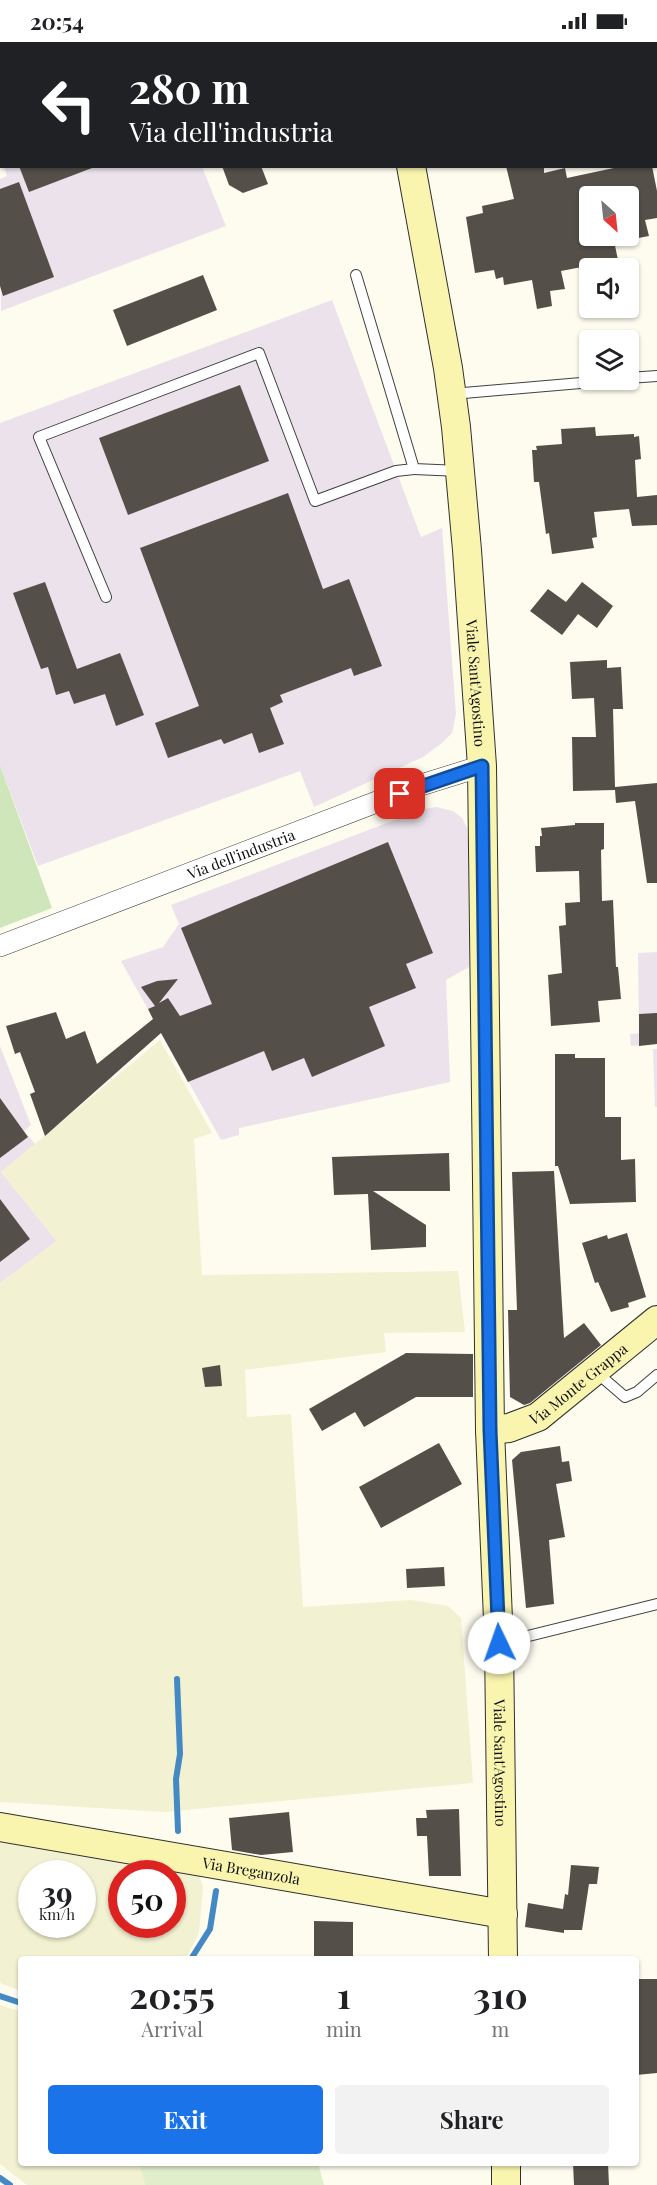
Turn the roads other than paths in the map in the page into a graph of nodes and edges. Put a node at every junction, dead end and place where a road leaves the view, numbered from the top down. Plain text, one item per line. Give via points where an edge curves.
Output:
1 (411, 168) edge
2 (356, 275) dead end
3 (657, 376) edge
4 (639, 377) edge
5 (579, 383) edge
6 (452, 394) junction
7 (414, 469) junction
8 (460, 471) junction
9 (106, 597) dead end
10 (482, 766) junction
11 (0, 946) edge
12 (657, 1320) edge
13 (594, 1371) junction
14 (657, 1375) edge
15 (490, 1430) junction
16 (657, 1604) edge
17 (499, 1643) junction
18 (0, 1827) edge
19 (503, 1914) junction
20 (503, 1956) edge
21 (506, 2166) edge
22 (506, 2185) edge

1 - 6 main road, Viale Sant'Agostino
2 - 7 lane
3 - 4 lane
5 - 6 lane
6 - 8 main road, Viale Sant'Agostino
7 - 8 lane
7 - 9 lane via 396,471 315,501 259,353 39,437
8 - 10 main road, Viale Sant'Agostino
10 - 11 street, Via dell'industria via 421,785
10 - 15 main road, Viale Sant'Agostino
12 - 13 main road, Via Monte Grappa
13 - 14 lane via 625,1397
13 - 15 main road, Via Monte Grappa via 538,1417 509,1428
15 - 17 main road, Viale Sant'Agostino
16 - 17 lane
17 - 19 main road, Viale Sant'Agostino
18 - 19 main road, Via Breganzola
19 - 20 main road, Viale Sant'Agostino
21 - 22 main road

